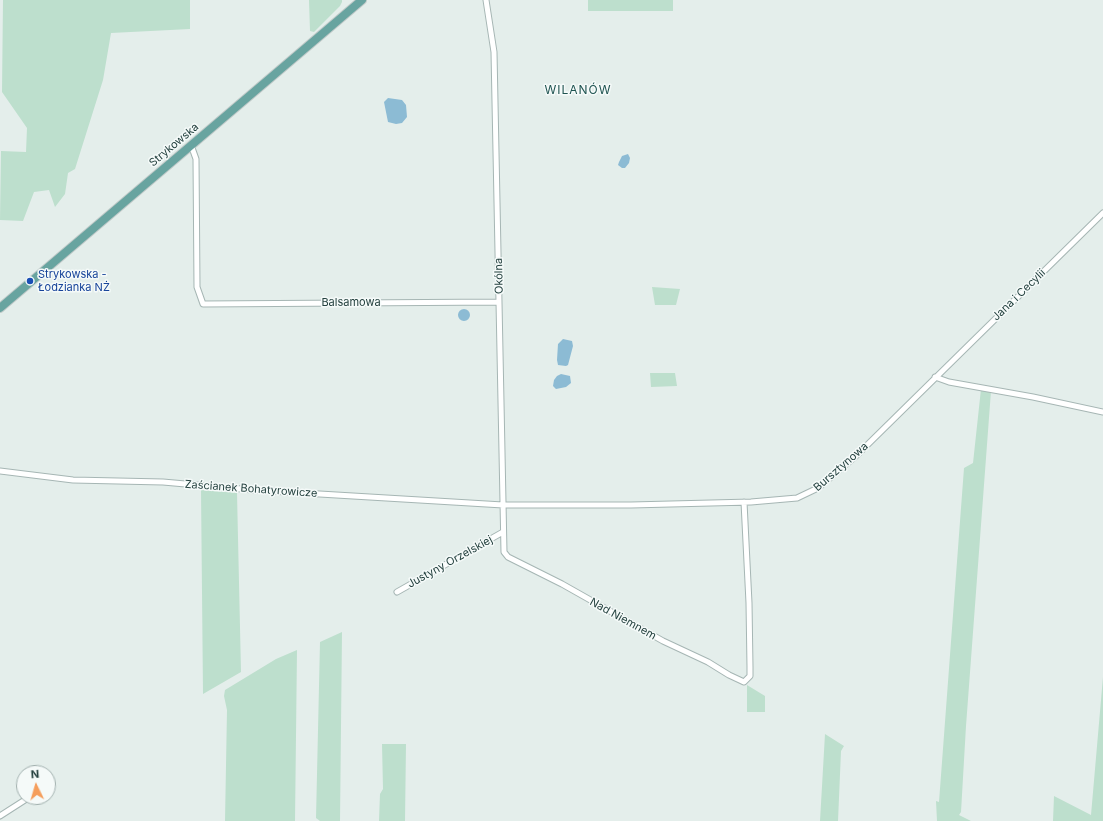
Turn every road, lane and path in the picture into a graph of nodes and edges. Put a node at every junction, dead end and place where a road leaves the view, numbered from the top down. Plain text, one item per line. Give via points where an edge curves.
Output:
1 (362, 0) edge
2 (486, 0) edge
3 (191, 145) junction
4 (1103, 213) edge
5 (499, 302) junction
6 (0, 308) edge
7 (935, 377) junction
8 (1103, 412) edge
9 (0, 471) edge
10 (744, 502) junction
11 (503, 505) junction
12 (503, 532) junction
13 (504, 552) joint
14 (396, 592) dead end
15 (17, 805) edge
16 (0, 816) edge

1 - 3 main road, Strykowska
2 - 5 street, Okólna via 494,52
3 - 5 street, Balsamowa via 196,159 197,287 203,304
3 - 6 main road, Strykowska
4 - 7 street, Jana i Cecylii
5 - 11 street, Okólna
7 - 8 street via 949,382
7 - 10 street, Bursztynowa via 857,455 818,488 797,498
9 - 11 street, Zaścianek Bohatyrowicze via 73,480 163,482
10 - 11 street, Bursztynowa
10 - 13 street, Nad Niemnem via 750,667 750,676 744,682 663,641 508,557
11 - 12 street, Okólna
12 - 13 street, Okólna
12 - 14 street, Justyny Orzelskiej
15 - 16 street

